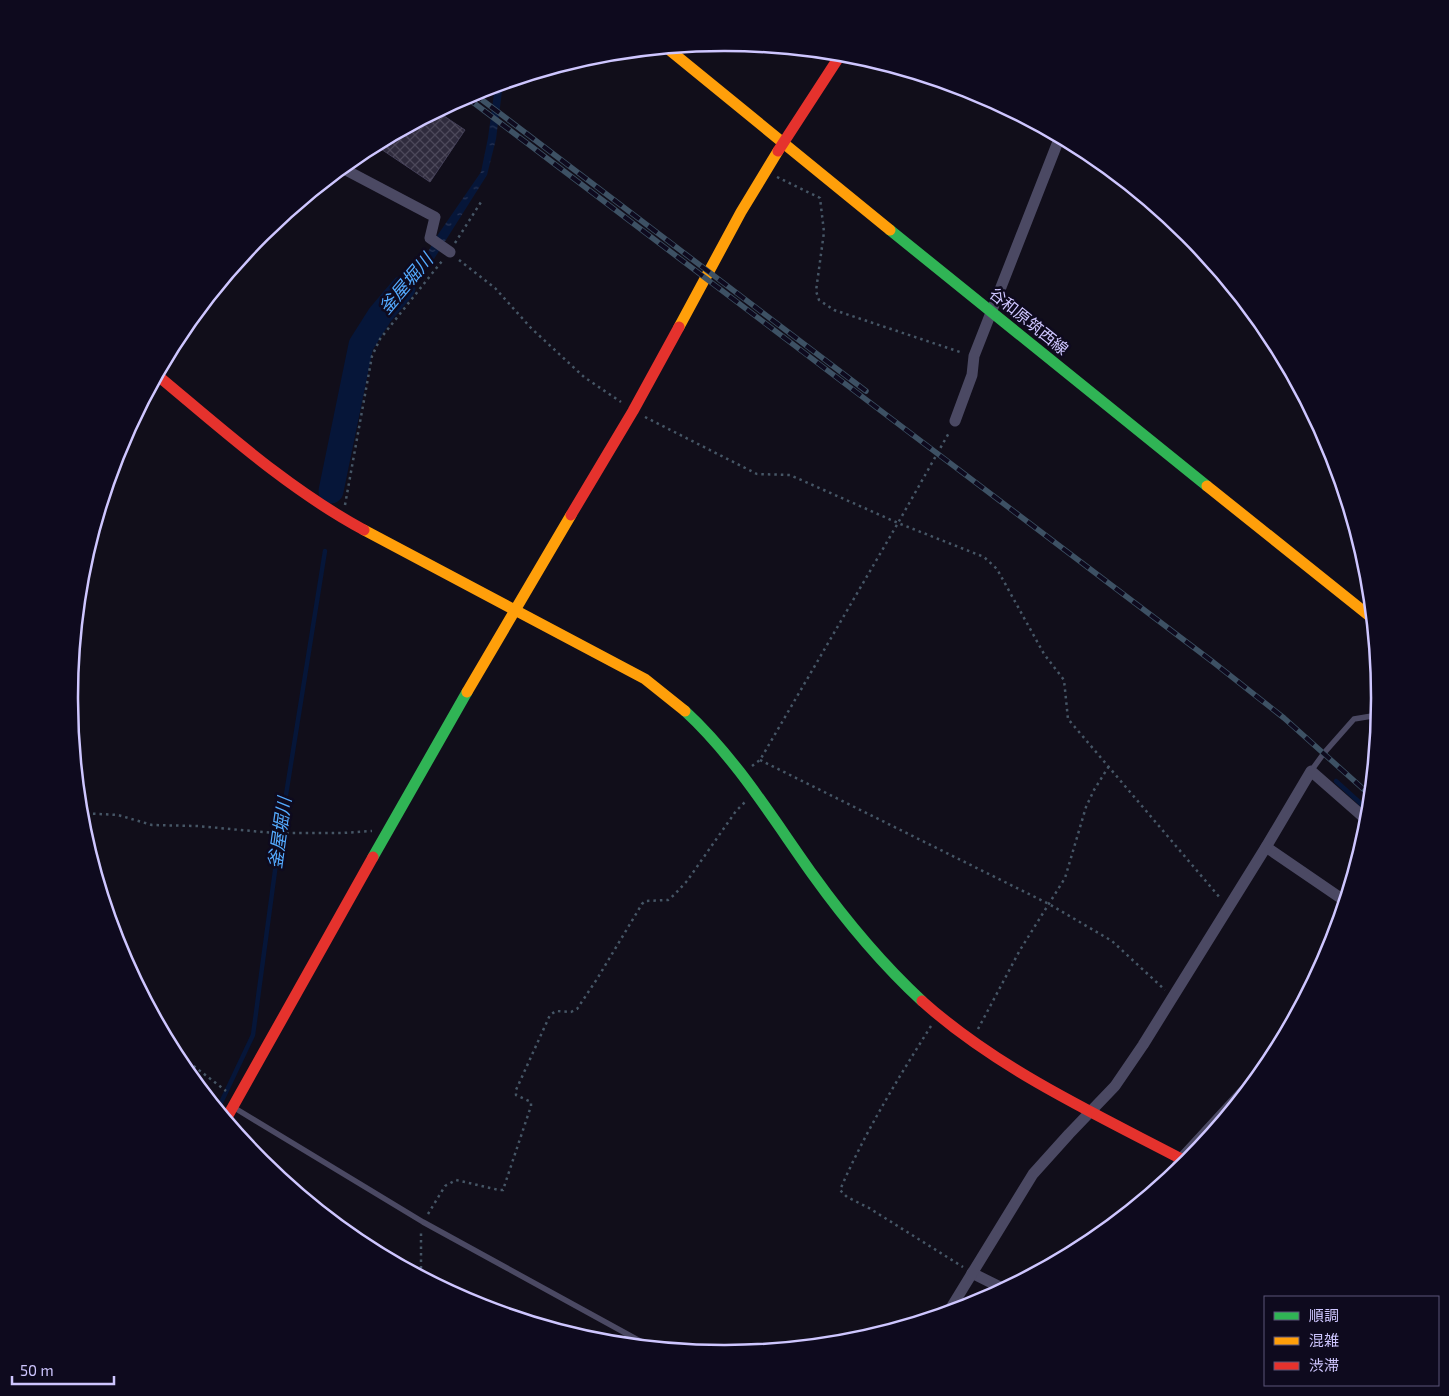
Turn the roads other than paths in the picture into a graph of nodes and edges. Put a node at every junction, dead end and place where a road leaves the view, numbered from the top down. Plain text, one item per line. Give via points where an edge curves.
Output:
1 (674, 54) edge
2 (837, 62) edge
3 (783, 143) junction
4 (1057, 144) edge
5 (349, 172) edge
6 (450, 252) road end
7 (990, 312) junction
8 (162, 379) edge
9 (955, 421) road end
10 (515, 611) junction
11 (1366, 613) edge
12 (1371, 716) edge
13 (1311, 771) junction
14 (1361, 814) edge
15 (1266, 846) junction
16 (1340, 897) edge
17 (235, 1103) junction
18 (1091, 1112) junction
19 (229, 1113) edge
20 (1179, 1158) edge
21 (972, 1273) junction
22 (997, 1285) edge
23 (956, 1302) edge
24 (635, 1338) edge

1 - 3 street, 谷和原筑西線
2 - 3 street
3 - 7 street, 谷和原筑西線
3 - 10 street via 633,410
4 - 7 street
5 - 6 street via 435,217 430,238
7 - 9 street
7 - 11 street, 谷和原筑西線
8 - 10 street via 272,470 342,518
10 - 17 street
10 - 18 street via 644,679 702,725 878,958 937,1014 972,1041
12 - 13 lane via 1354,719
13 - 14 street
13 - 15 street
15 - 16 street
15 - 18 street via 1115,1086
17 - 19 street
17 - 24 lane via 423,1222
18 - 20 street
18 - 21 street via 1033,1174
21 - 22 street
21 - 23 street

